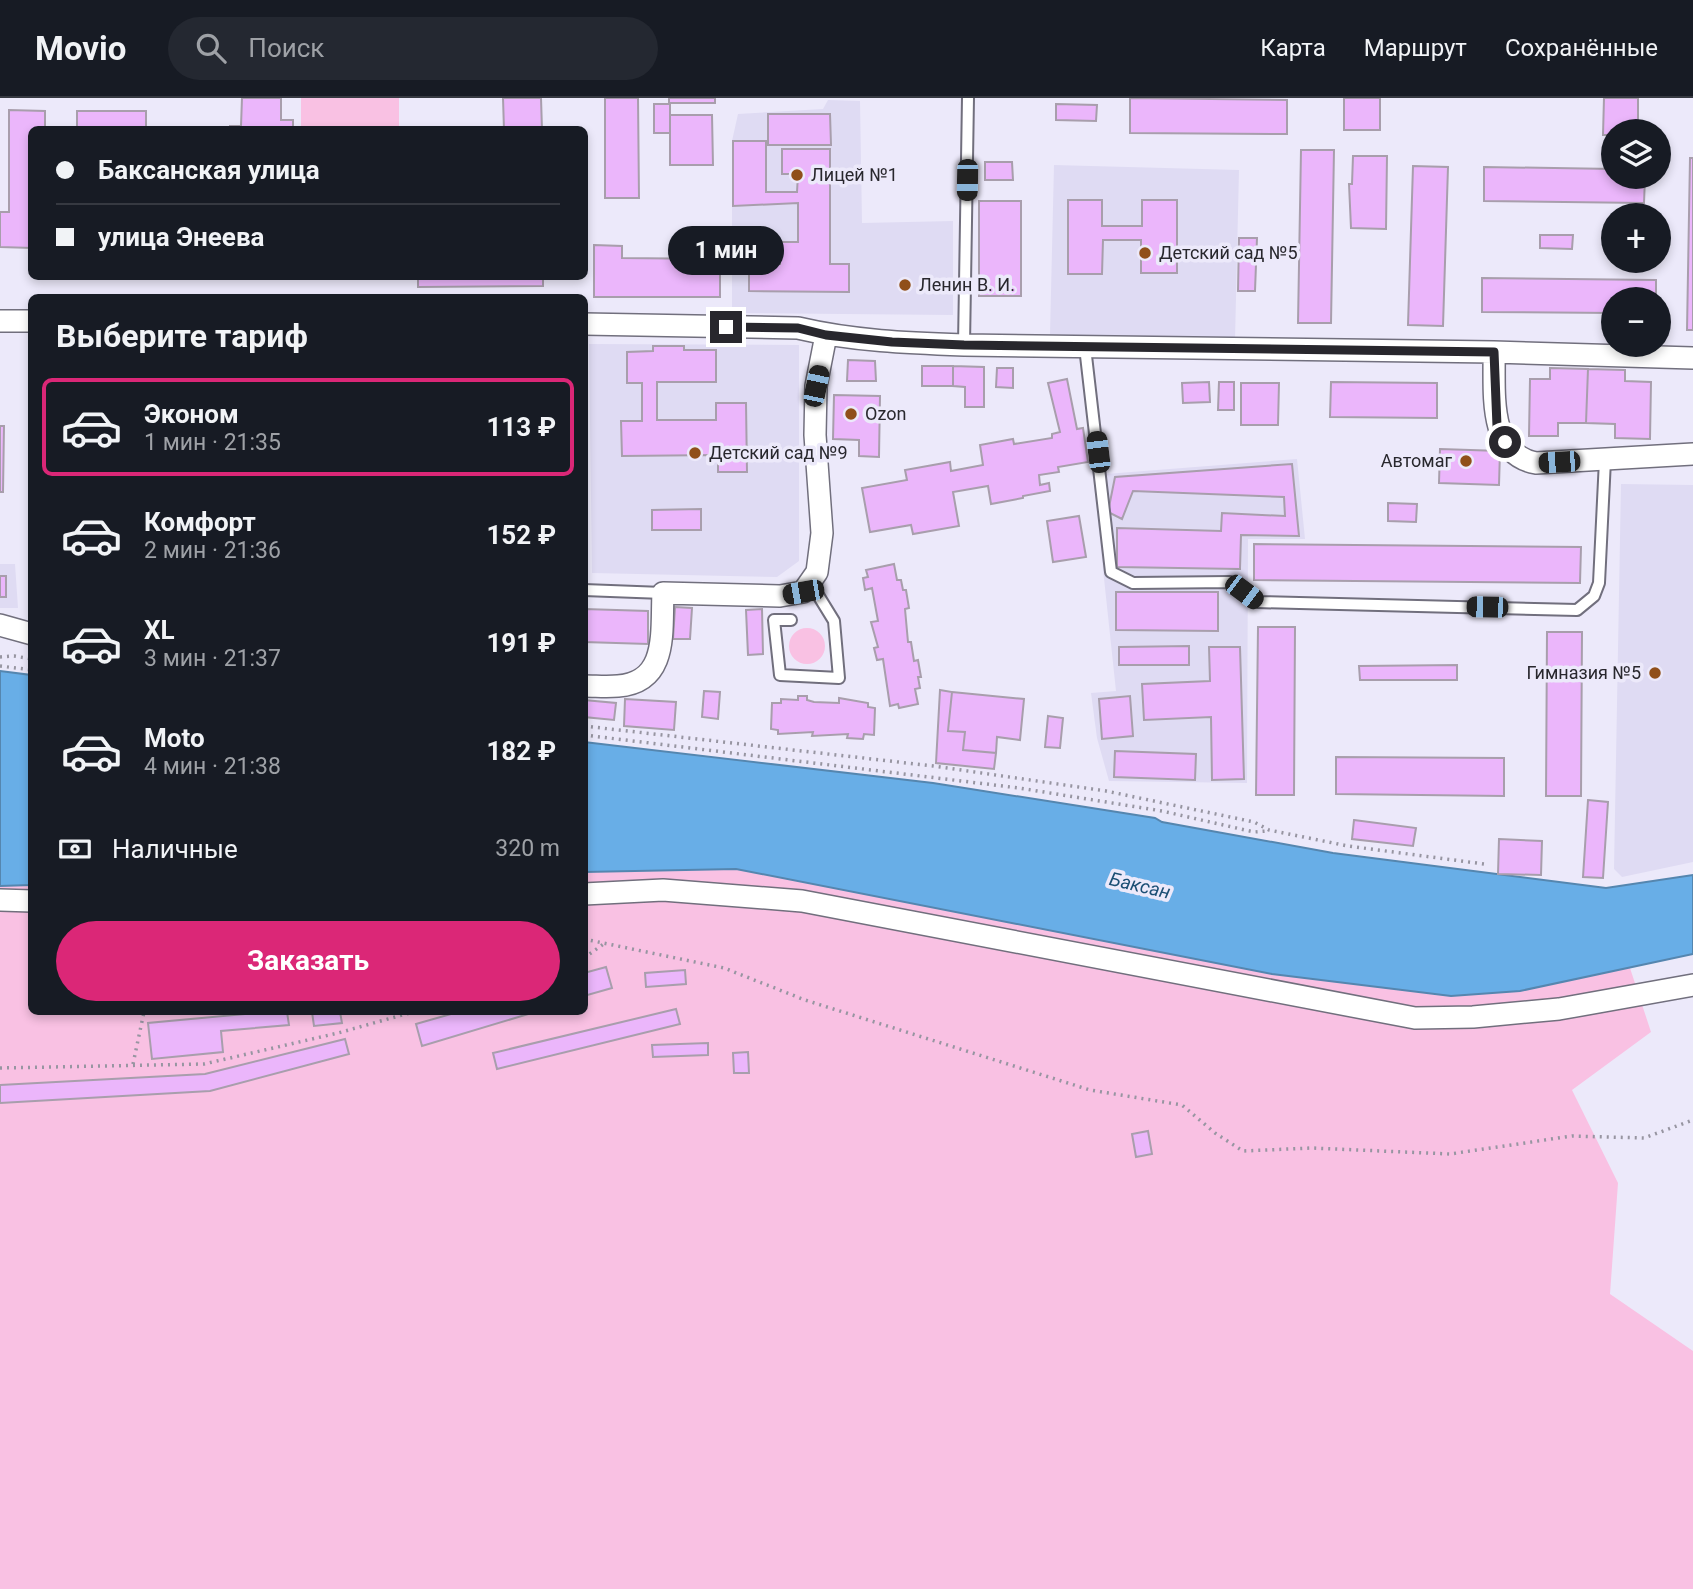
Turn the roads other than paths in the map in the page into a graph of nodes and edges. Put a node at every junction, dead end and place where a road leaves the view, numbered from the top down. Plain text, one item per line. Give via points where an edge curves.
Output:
1 (968, 98) edge
2 (0, 321) edge
3 (28, 321) edge
4 (588, 324) edge
5 (826, 335) junction
6 (964, 345) junction
7 (1085, 347) junction
8 (1494, 352) junction
9 (1693, 358) edge
10 (1693, 454) edge
11 (1605, 460) junction
12 (810, 582) junction
13 (588, 590) edge
14 (663, 593) junction
15 (791, 620) dead end
16 (0, 625) edge
17 (28, 633) edge
18 (588, 686) edge
19 (588, 894) edge
20 (0, 900) edge
21 (28, 901) edge
22 (1693, 985) edge

1 - 6 lane
2 - 3 street
4 - 5 street via 798,328
5 - 6 street
5 - 12 street via 816,386 815,435 822,533 817,572
6 - 7 street
7 - 8 street
7 - 11 lane via 1111,572 1133,583 1230,582 1257,602 1577,610 1594,596 1600,583
8 - 9 street
8 - 11 street via 1497,426 1513,453 1536,463
10 - 11 street
12 - 14 street via 803,592 780,596
12 - 15 lane via 834,621 839,678 780,675 774,620
13 - 14 lane
14 - 18 street via 659,659 645,677 621,686
16 - 17 street
19 - 22 street via 663,890 802,901 1415,1018 1559,1009
20 - 21 street

